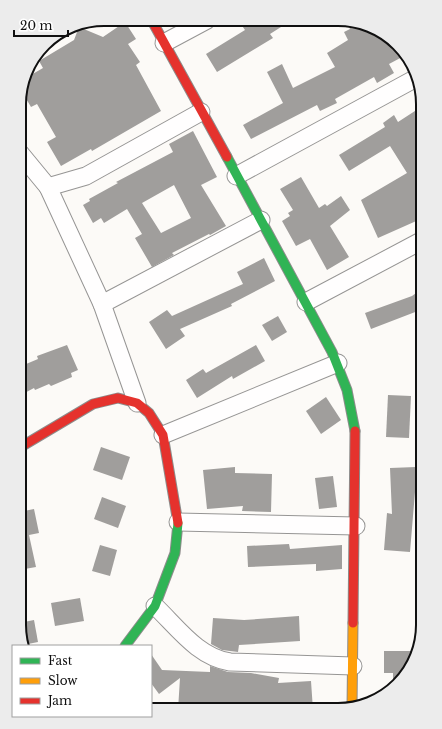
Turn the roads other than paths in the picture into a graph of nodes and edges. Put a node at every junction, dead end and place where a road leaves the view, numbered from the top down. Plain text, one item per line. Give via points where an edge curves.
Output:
1 (155, 26) edge
2 (196, 26) edge
3 (164, 43) junction
4 (412, 80) edge
5 (201, 112) junction
6 (26, 160) edge
7 (236, 176) junction
8 (48, 187) junction
9 (261, 220) junction
10 (416, 244) edge
11 (306, 302) junction
12 (102, 304) junction
13 (338, 363) junction
14 (137, 403) junction
15 (163, 435) junction
16 (26, 444) edge
17 (178, 522) junction
18 (356, 526) junction
19 (155, 606) junction
20 (126, 645) edge
21 (353, 666) junction
22 (352, 702) edge

1 - 3 street
2 - 3 street
3 - 5 street
4 - 7 street
5 - 7 street
5 - 8 street via 86,176
6 - 8 street
7 - 9 street
8 - 12 street
9 - 11 street
9 - 12 street
10 - 11 street
11 - 13 street
12 - 14 street
13 - 15 street
13 - 18 street via 349,390 356,424
14 - 15 street via 149,413
14 - 16 street via 118,398 92,404
15 - 17 street
17 - 18 street
17 - 19 street via 175,553
18 - 21 street
19 - 20 street
19 - 21 street via 200,650 217,660
21 - 22 street

